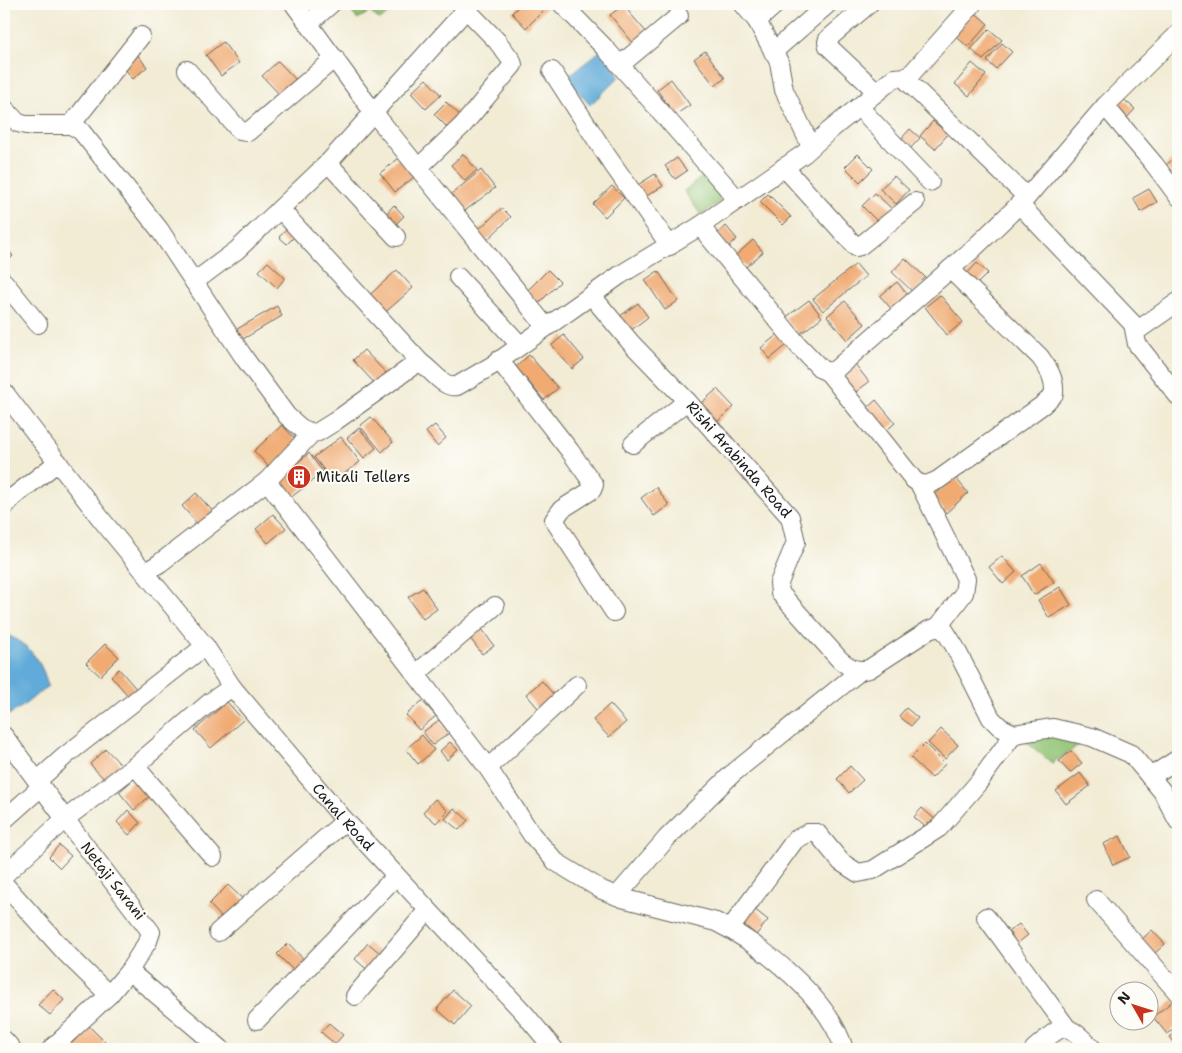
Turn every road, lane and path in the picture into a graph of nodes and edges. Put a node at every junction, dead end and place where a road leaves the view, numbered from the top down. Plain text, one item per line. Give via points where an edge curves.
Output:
1 (294, 4) edge
2 (331, 4) edge
3 (562, 4) edge
4 (743, 4) edge
5 (776, 4) edge
6 (828, 4) edge
7 (869, 4) edge
8 (972, 5) dead end
9 (468, 6) edge
10 (679, 16) dead end
11 (757, 21) junction
12 (309, 23) junction
13 (1178, 34) edge
14 (141, 36) dead end
15 (773, 52) junction
16 (335, 58) junction
17 (620, 65) junction
18 (187, 70) dead end
19 (552, 70) dead end
20 (904, 78) junction
21 (878, 92) junction
22 (1105, 106) junction
23 (859, 107) junction
24 (4, 108) edge
25 (374, 113) junction
26 (71, 125) junction
27 (809, 148) junction
28 (328, 163) junction
29 (784, 167) junction
30 (418, 168) junction
31 (930, 182) dead end
32 (1176, 188) edge
33 (738, 200) junction
34 (1023, 200) junction
35 (915, 202) dead end
36 (280, 209) junction
37 (700, 226) junction
38 (396, 237) dead end
39 (670, 246) junction
40 (950, 269) junction
41 (458, 277) dead end
42 (4, 282) edge
43 (194, 282) junction
44 (592, 296) junction
45 (1178, 302) edge
46 (38, 324) dead end
47 (546, 327) junction
48 (1135, 332) junction
49 (520, 345) junction
50 (499, 360) junction
51 (421, 363) junction
52 (828, 372) junction
53 (4, 392) edge
54 (1178, 396) edge
55 (687, 400) junction
56 (312, 433) junction
57 (633, 444) dead end
58 (58, 462) junction
59 (267, 481) junction
60 (920, 485) junction
61 (4, 508) edge
62 (152, 568) junction
63 (495, 606) dead end
64 (614, 612) dead end
65 (938, 627) junction
66 (205, 646) junction
67 (860, 671) junction
68 (416, 674) junction
69 (577, 685) dead end
70 (232, 687) junction
71 (1014, 734) junction
72 (4, 736) edge
73 (1178, 759) edge
74 (135, 766) junction
75 (488, 768) junction
76 (1150, 777) junction
77 (39, 784) junction
78 (65, 819) junction
79 (4, 820) edge
80 (344, 821) junction
81 (1178, 821) edge
82 (213, 857) dead end
83 (4, 875) edge
84 (396, 876) junction
85 (4, 884) edge
86 (617, 896) junction
87 (1096, 900) dead end
88 (428, 910) junction
89 (986, 917) dead end
90 (730, 929) junction
91 (218, 932) dead end
92 (129, 971) junction
93 (1178, 993) edge
94 (110, 995) junction
95 (355, 996) dead end
96 (256, 1020) dead end
97 (1067, 1028) junction
98 (4, 1040) edge
99 (12, 1049) edge
100 (52, 1049) edge
101 (221, 1049) edge
102 (554, 1049) edge
103 (844, 1049) edge
104 (1034, 1049) edge
105 (1093, 1049) edge

1 - 12 street
2 - 12 street
3 - 17 street
4 - 11 street
5 - 11 street
6 - 15 street
7 - 21 street via 827,42
8 - 20 street
9 - 25 street
9 - 30 street via 513,65 463,124
10 - 17 street
11 - 15 street
12 - 16 street
13 - 22 street
14 - 26 street
15 - 27 street via 781,69 784,90
16 - 18 street via 244,133
16 - 25 street
17 - 33 street
19 - 39 street
20 - 21 street via 894,78
20 - 34 street
21 - 23 street
22 - 32 street
22 - 34 street
23 - 27 street
23 - 31 street
24 - 26 street via 18,123
25 - 28 street
25 - 30 street
26 - 43 street via 90,141 159,229
27 - 29 street
28 - 36 street
28 - 38 street
29 - 33 street
29 - 35 street via 856,247
30 - 47 street
33 - 37 street
34 - 40 street
34 - 48 street via 1133,324
36 - 43 street via 237,250
36 - 51 street
37 - 39 street
37 - 52 street via 798,345 821,370
39 - 44 street via 620,275
40 - 52 street via 835,370
40 - 60 street via 1040,357 1055,383 1054,394 938,480
41 - 49 street
42 - 46 street
43 - 56 street via 287,416
44 - 47 street
44 - 55 street, Rishi Arabinda Road via 631,343
45 - 48 street
47 - 49 street
48 - 54 street via 1137,344
49 - 50 street
50 - 51 street via 452,387
50 - 64 street via 594,485 554,520
51 - 56 street via 414,364 334,422
52 - 60 street
53 - 58 street
55 - 57 street
55 - 67 street, Rishi Arabinda Road via 790,517 796,542 778,583 780,593 840,660 851,669
56 - 59 street
58 - 61 street via 13,497
58 - 62 street, Canal Road via 102,519
59 - 62 street
59 - 68 street
60 - 65 street via 966,579 964,593
62 - 66 street, Canal Road
63 - 68 street
65 - 67 street via 869,669
65 - 71 street via 945,631 991,718
66 - 70 street, Canal Road
66 - 77 street via 65,756
67 - 86 street via 732,774 667,838
68 - 75 street
69 - 75 street
70 - 74 street
70 - 80 street, Canal Road
71 - 76 street via 1053,728 1092,737 1131,754
71 - 90 street via 939,828 873,870 858,873 841,862 817,833 808,833 795,840
72 - 77 street
73 - 76 street
74 - 78 street
74 - 82 street
75 - 86 street via 532,835 556,862
76 - 81 street via 1162,791
77 - 78 street
77 - 79 street
78 - 83 street
78 - 92 street, Netaji Sarani via 151,932
80 - 84 street, Canal Road
80 - 91 street
84 - 88 street, Canal Road
84 - 96 street
85 - 94 street via 66,953
86 - 90 street via 716,922
87 - 93 street
88 - 95 street
88 - 102 street, Canal Road
89 - 97 street
90 - 103 street via 810,991 840,1036
92 - 94 street
92 - 101 street
94 - 100 street
97 - 104 street via 1059,1028
97 - 105 street via 1076,1032
98 - 99 street

